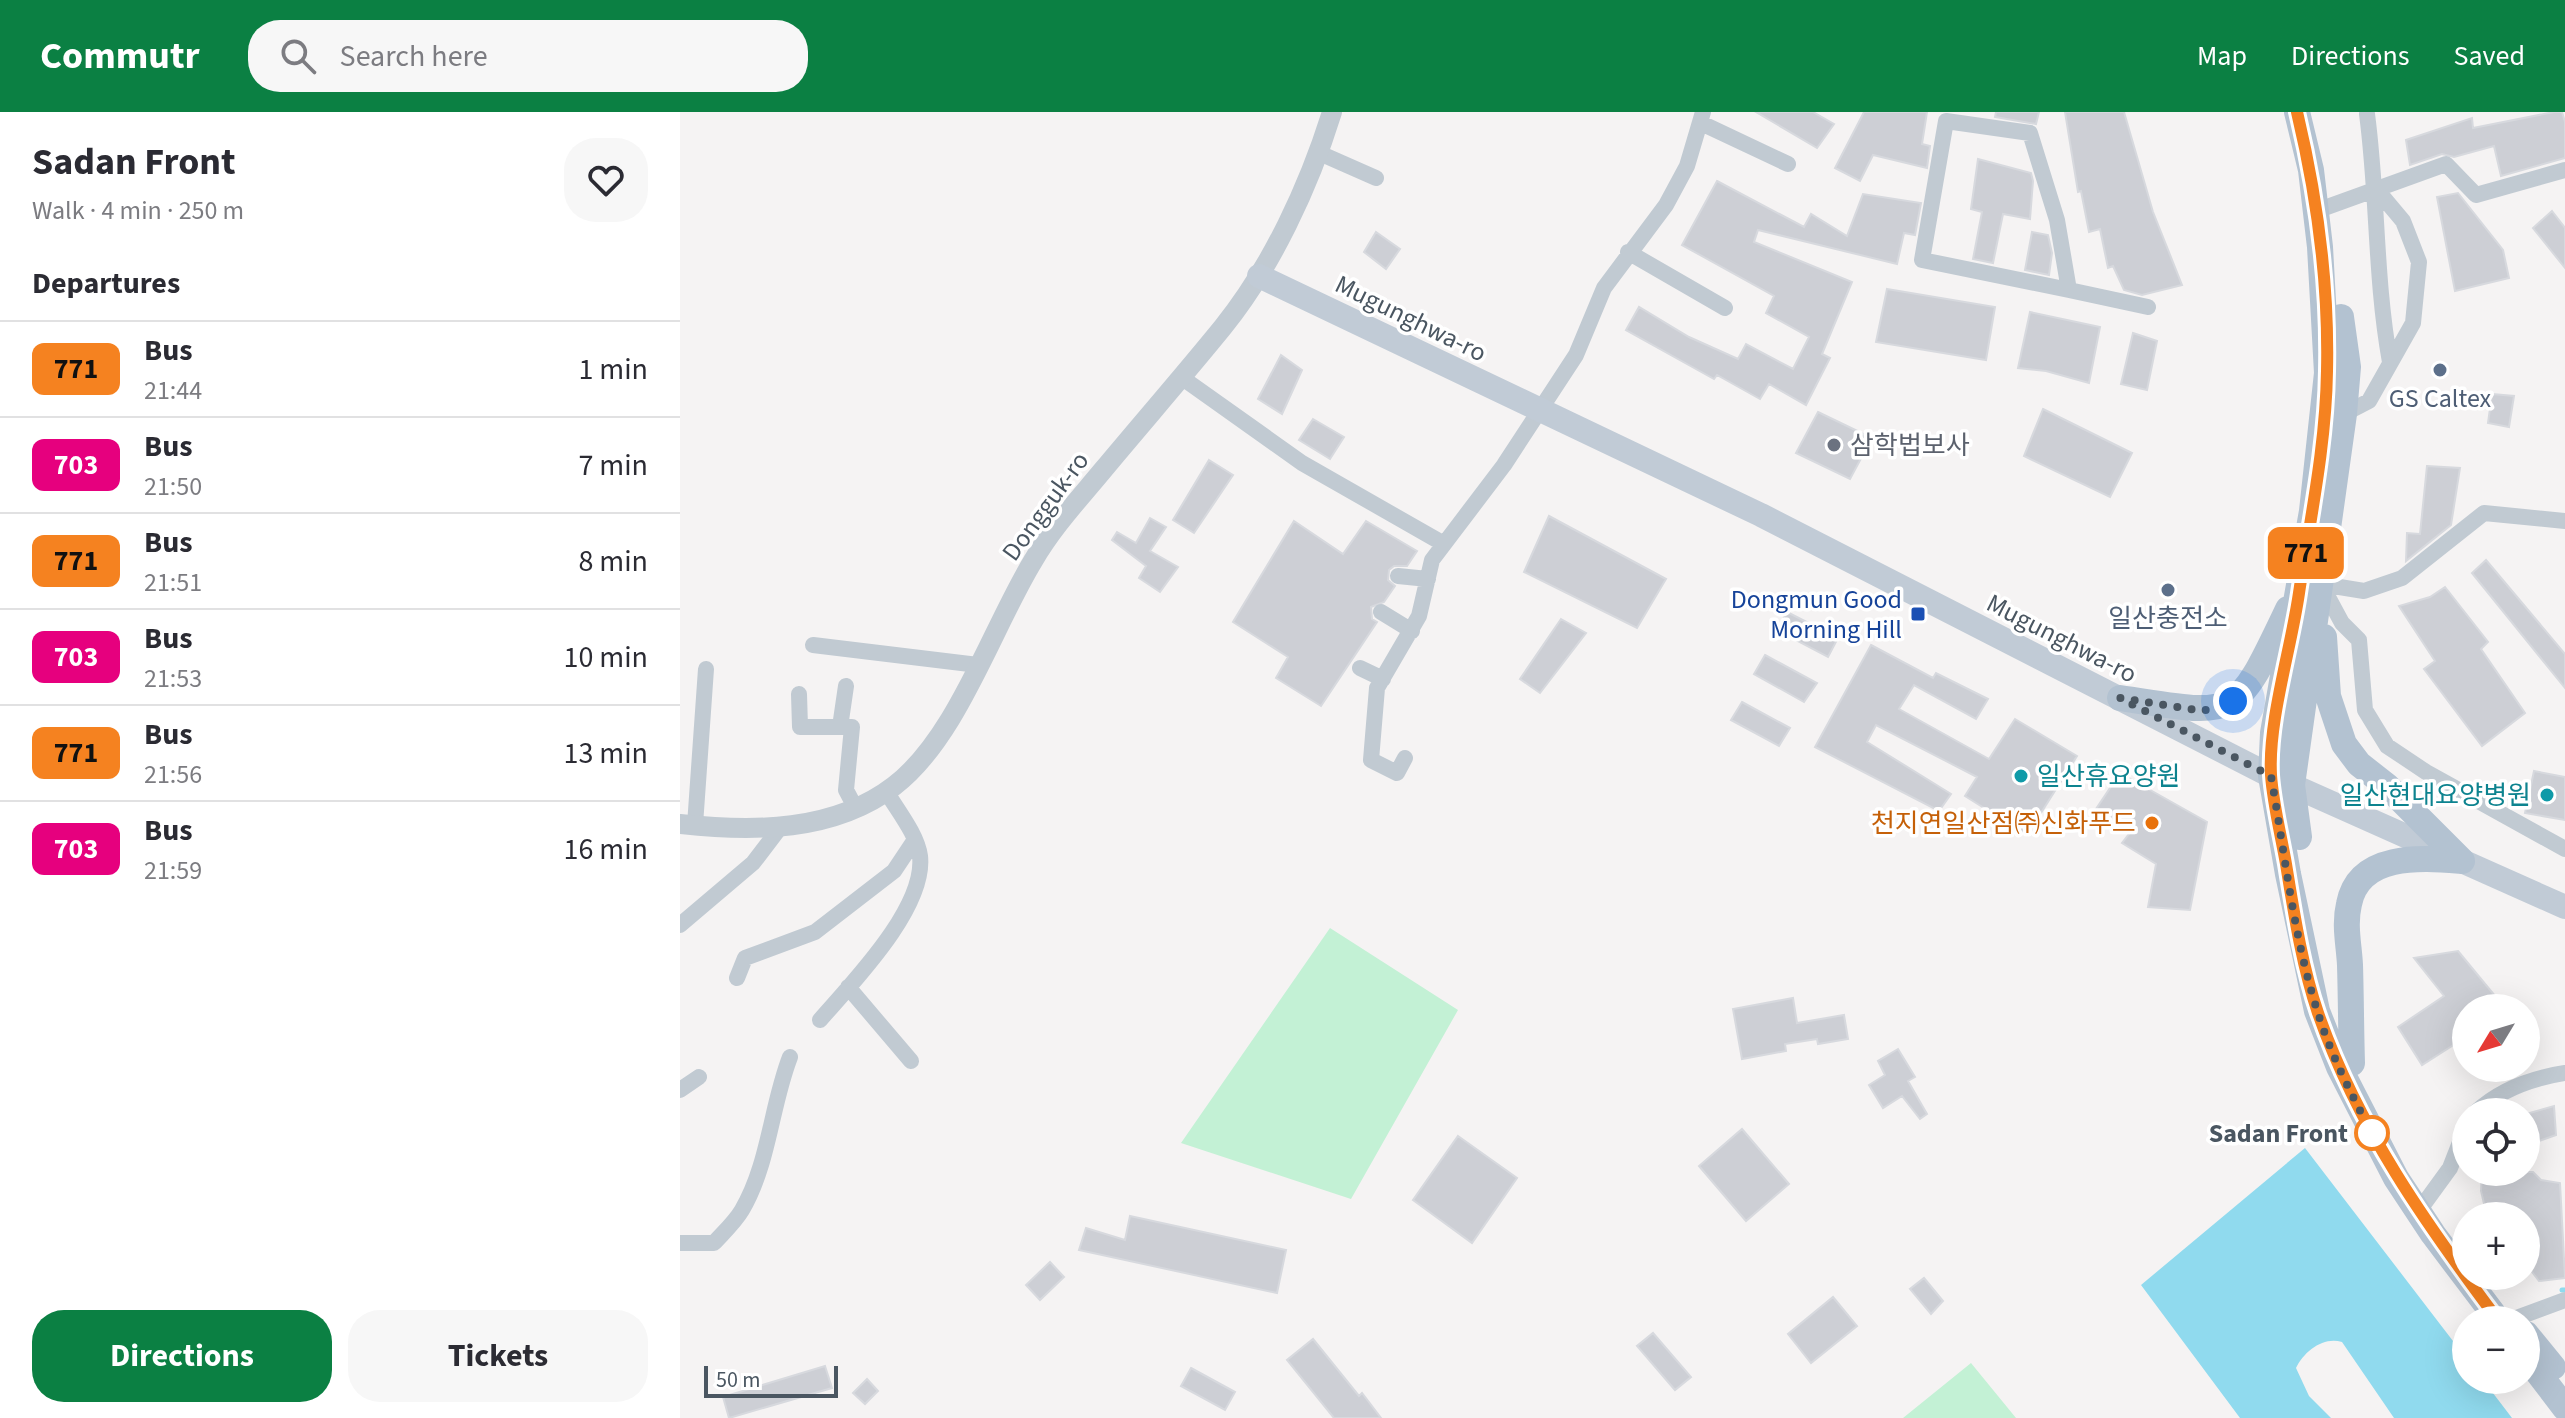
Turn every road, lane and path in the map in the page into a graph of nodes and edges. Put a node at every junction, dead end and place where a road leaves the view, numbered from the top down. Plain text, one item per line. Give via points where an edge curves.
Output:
1 (1332, 112) edge
2 (2297, 112) edge
3 (2313, 112) edge
4 (2367, 114) edge
5 (1702, 118) edge
6 (1973, 118) edge
7 (1317, 152) junction
8 (1788, 164) dead end
9 (2565, 170) edge
10 (1376, 178) dead end
11 (2377, 190) junction
12 (2323, 208) junction
13 (1628, 252) junction
14 (1259, 276) junction
15 (2069, 290) junction
16 (2148, 307) dead end
17 (1725, 308) dead end
18 (2390, 362) junction
19 (1181, 377) junction
20 (1538, 410) junction
21 (2334, 419) junction
22 (2565, 521) edge
23 (1444, 544) junction
24 (1398, 576) dead end
25 (1428, 579) junction
26 (2311, 582) junction
27 (1381, 612) dead end
28 (1412, 631) junction
29 (813, 645) dead end
30 (978, 665) junction
31 (1360, 668) dead end
32 (706, 669) dead end
33 (1383, 679) junction
34 (846, 686) dead end
35 (799, 694) dead end
36 (2120, 698) junction
37 (840, 727) junction
38 (1405, 758) dead end
39 (2282, 780) junction
40 (886, 791) junction
41 (856, 809) junction
42 (688, 825) edge
43 (782, 825) junction
44 (914, 841) junction
45 (2565, 849) edge
46 (2462, 861) junction
47 (2565, 907) edge
48 (680, 925) edge
49 (737, 978) dead end
50 (848, 987) junction
51 (820, 1020) dead end
52 (790, 1057) dead end
53 (911, 1061) dead end
54 (2352, 1063) junction
55 (2565, 1073) edge
56 (699, 1077) dead end
57 (680, 1090) edge
58 (2493, 1098) edge
59 (2452, 1163) edge
60 (2422, 1206) junction
61 (2452, 1239) edge
62 (680, 1243) edge
63 (2565, 1300) edge
64 (2500, 1306) edge
65 (2540, 1311) edge
66 (2540, 1354) edge
67 (2540, 1375) edge
68 (2565, 1382) edge
69 (2565, 1408) edge

1 - 7 street, Dongguk-ro
2 - 12 main road
3 - 12 main road
4 - 11 street
5 - 8 street
5 - 13 street via 1687,166 1666,205
6 - 15 street via 2030,133 2057,220
6 - 15 street via 1946,121 1922,260
7 - 10 street
7 - 14 street, Dongguk-ro
9 - 11 street via 2476,195 2446,164
11 - 12 street
11 - 18 street via 2379,304
11 - 18 street via 2403,221 2419,262 2413,323
12 - 21 main road
13 - 17 street
13 - 20 street via 1604,288 1576,355
14 - 19 street, Dongguk-ro
14 - 20 main road, Mugunghwa-ro
15 - 16 street
18 - 21 street via 2369,401
19 - 23 street via 1302,463
19 - 30 street, Dongguk-ro via 1033,560
20 - 23 street
20 - 36 main road, Mugunghwa-ro via 1761,515
21 - 26 main road
22 - 26 street via 2484,513 2402,578 2364,591
23 - 25 street via 1432,560
24 - 25 street
25 - 28 street
26 - 36 main road via 2257,674 2233,701 2203,711
26 - 39 main road
26 - 45 street via 2359,640 2365,710 2387,746
26 - 46 main road via 2328,696 2344,744
27 - 28 street
28 - 33 street
29 - 30 street
30 - 40 street, Dongguk-ro via 951,719
31 - 33 street
32 - 42 street
33 - 38 street via 1377,688 1371,760 1397,773
34 - 37 street
35 - 37 street via 800,727
36 - 39 main road, Mugunghwa-ro
37 - 41 street via 852,727 846,790
39 - 46 main road, Mugunghwa-ro
39 - 54 main road via 2312,931
39 - 60 main road via 2297,926 2317,1011 2367,1124
40 - 41 street, Dongguk-ro
40 - 44 street
41 - 43 street, Dongguk-ro via 814,823
42 - 43 street, Dongguk-ro
43 - 48 street via 753,863
44 - 49 street via 894,871 815,932 745,958
44 - 50 street via 921,876 886,944
46 - 47 main road, Mugunghwa-ro
46 - 54 main road via 2421,857 2386,862 2363,878 2349,901
50 - 51 street
50 - 53 street
52 - 62 street via 776,1093 761,1163 742,1210 714,1243
54 - 60 main road
55 - 58 street via 2544,1076
56 - 57 street
59 - 60 street
60 - 61 main road
60 - 64 main road
63 - 65 street
66 - 68 main road
67 - 69 main road

